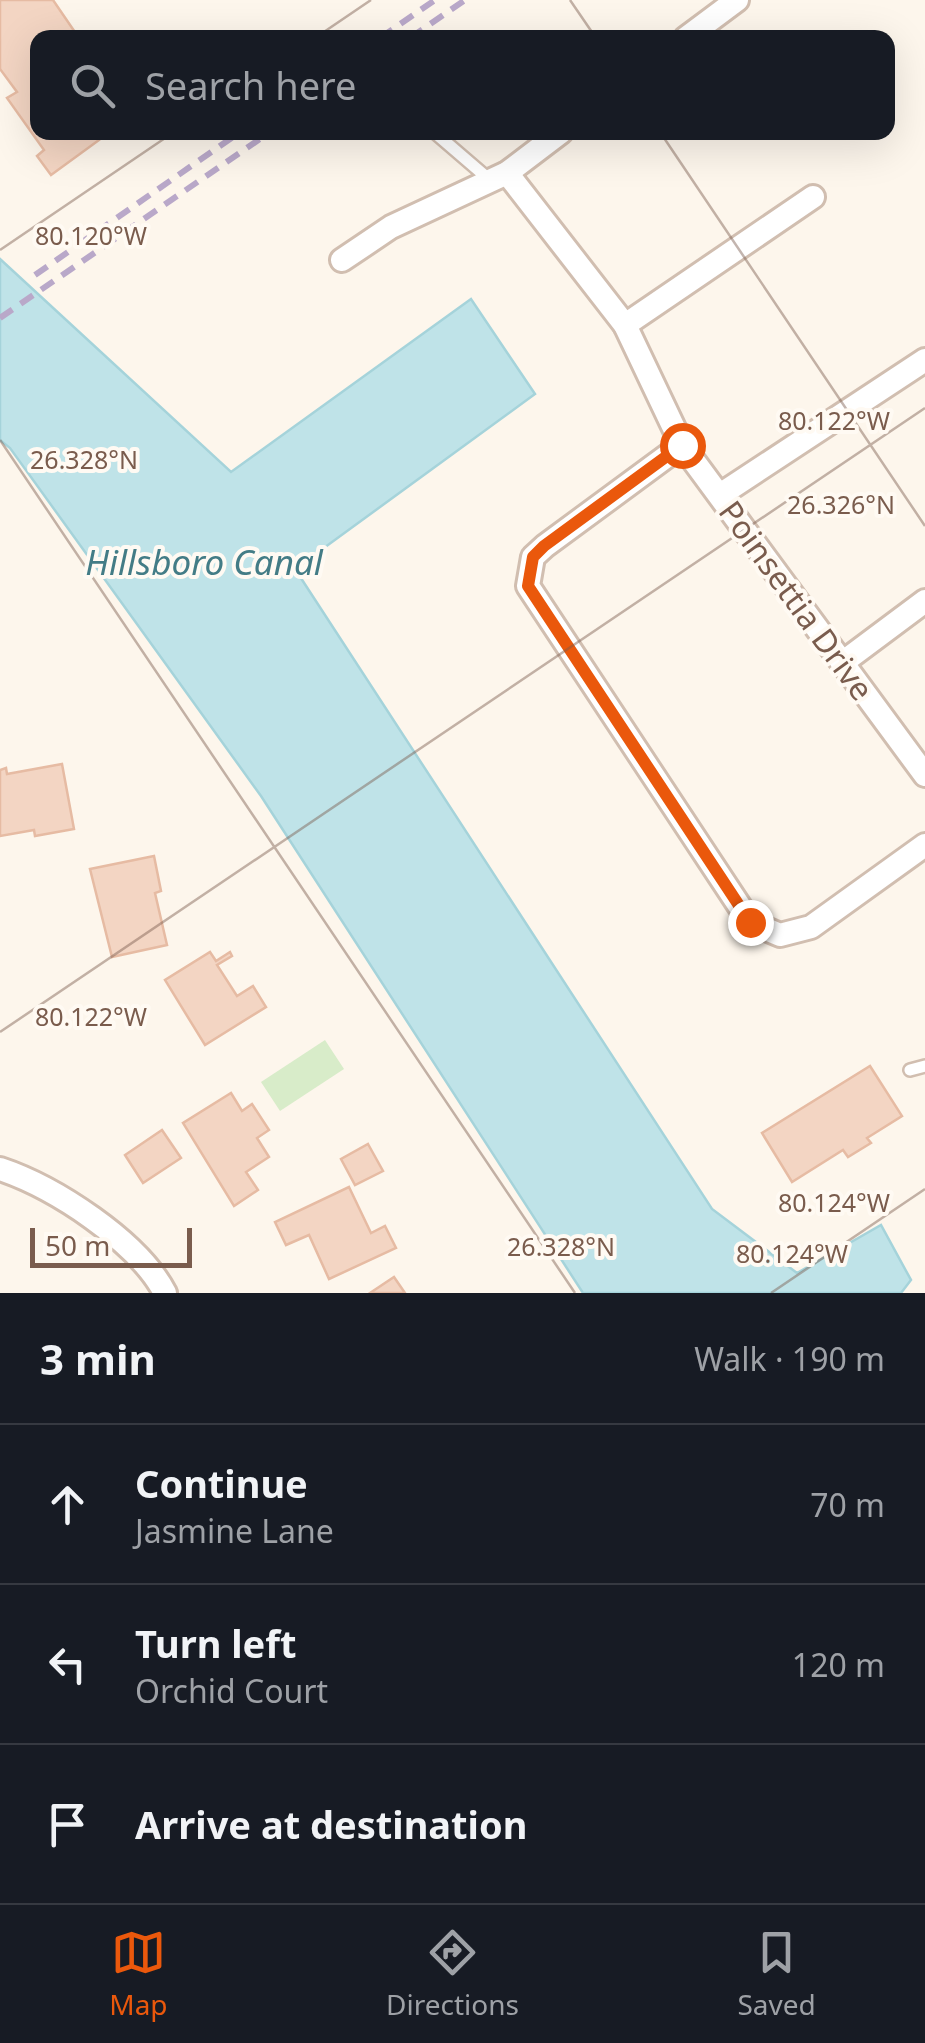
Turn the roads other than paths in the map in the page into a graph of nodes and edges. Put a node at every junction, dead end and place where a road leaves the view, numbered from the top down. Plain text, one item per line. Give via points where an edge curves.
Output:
1 (737, 0) edge
2 (697, 30) edge
3 (446, 140) edge
4 (550, 140) edge
5 (499, 177) junction
6 (813, 197) dead end
7 (342, 260) dead end
8 (625, 324) junction
9 (925, 360) edge
10 (682, 445) junction
11 (720, 495) junction
12 (925, 602) edge
13 (842, 663) junction
14 (925, 775) edge
15 (925, 845) edge
16 (925, 1066) edge
17 (910, 1070) dead end
18 (0, 1169) edge
19 (165, 1293) edge

1 - 2 street
3 - 5 lane
4 - 5 street
5 - 7 street via 391,227
5 - 8 street, Poinsettia Drive
6 - 8 street
8 - 10 street, Poinsettia Drive
9 - 11 street
10 - 11 street, Poinsettia Drive
10 - 15 street via 544,546 533,557 528,586 741,912 767,931 780,935 811,927
11 - 13 street, Poinsettia Drive
12 - 13 street
13 - 14 street, Poinsettia Drive
16 - 17 lane
18 - 19 street via 58,1193 86,1214 138,1257

